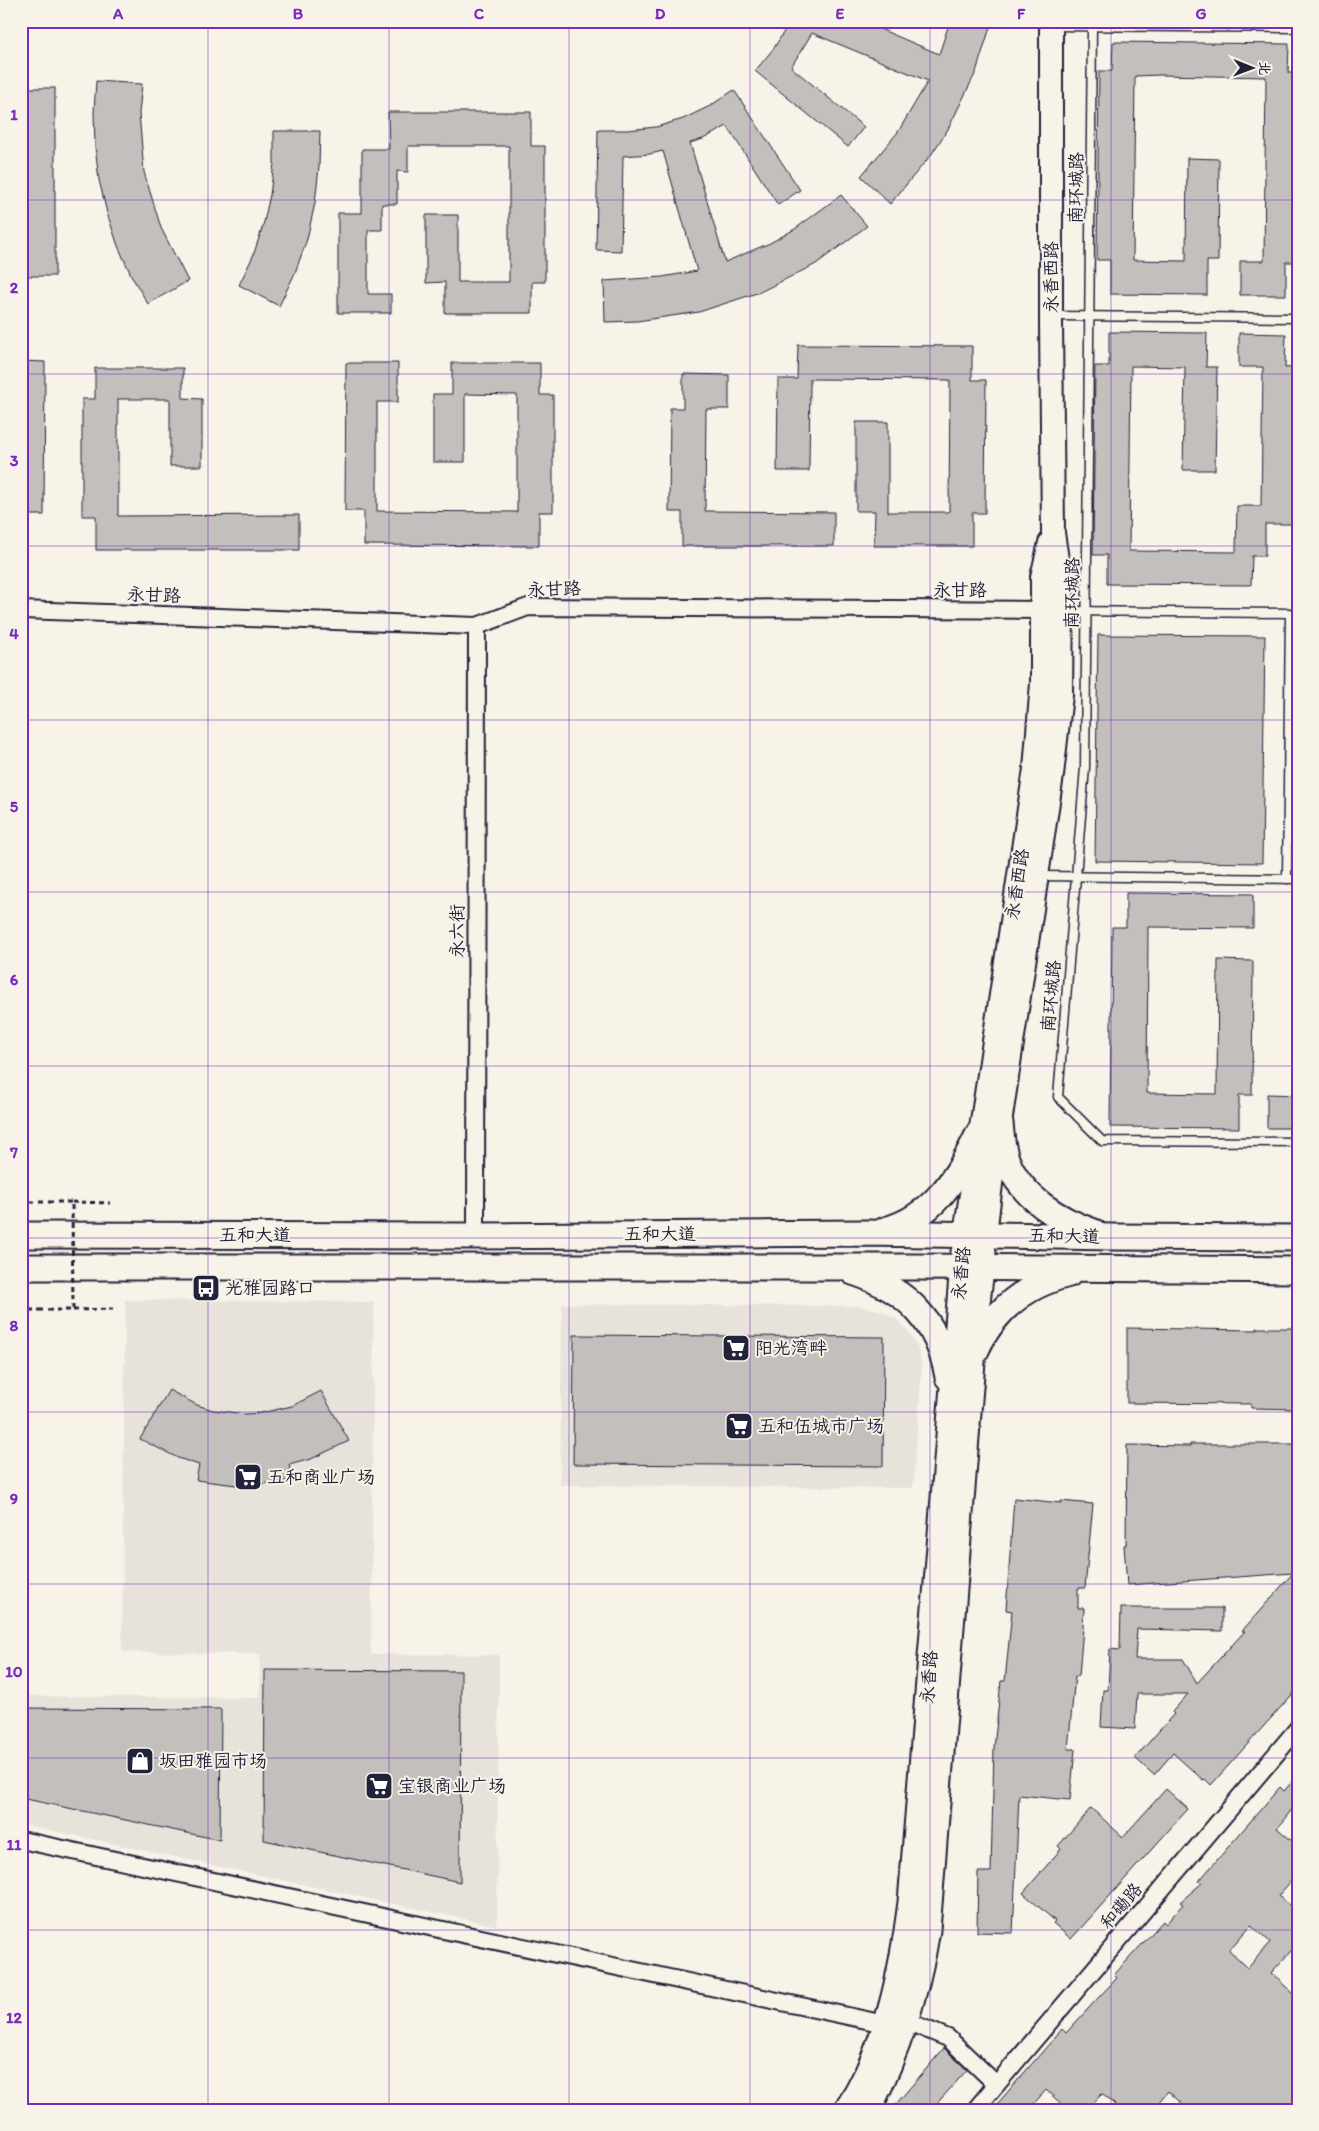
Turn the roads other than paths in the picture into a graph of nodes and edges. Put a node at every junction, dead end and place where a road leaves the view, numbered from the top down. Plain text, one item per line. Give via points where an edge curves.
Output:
1 (1051, 24) edge
2 (1092, 26) junction
3 (1298, 28) edge
4 (1051, 316) junction
5 (1090, 316) junction
6 (1298, 318) edge
7 (21, 610) edge
8 (1052, 610) junction
9 (1087, 611) junction
10 (477, 626) junction
11 (1037, 876) junction
12 (1076, 877) junction
13 (1287, 879) junction
14 (1298, 879) edge
15 (989, 1128) junction
16 (1298, 1142) edge
17 (829, 1233) junction
18 (865, 1233) junction
19 (975, 1234) junction
20 (21, 1235) edge
21 (476, 1236) junction
22 (1113, 1237) junction
23 (1298, 1238) edge
24 (21, 1267) edge
25 (831, 1267) junction
26 (972, 1268) junction
27 (1104, 1268) junction
28 (1298, 1270) edge
29 (972, 1367) junction
30 (951, 1397) junction
31 (1298, 1728) edge
32 (21, 1840) edge
33 (896, 2023) junction
34 (996, 2084) junction
35 (847, 2110) edge
36 (868, 2110) edge
37 (975, 2110) edge

1 - 2 lane
1 - 4 main road, 永香西路
2 - 3 lane
2 - 5 lane, 南环城路
4 - 5 lane
4 - 8 main road, 永香西路 via 1053,532 1062,593
5 - 6 lane
5 - 9 lane, 南环城路
7 - 10 street, 永甘路
8 - 9 lane
8 - 10 street, 永甘路 via 528,607
8 - 11 main road, 永香西路 via 1060,695 1058,734
8 - 15 main road, 永香西路
9 - 12 lane, 南环城路 via 1085,767
9 - 13 lane via 1290,613
10 - 21 street, 永六街
11 - 12 lane
11 - 15 main road, 永香西路
12 - 13 lane
12 - 16 lane, 南环城路 via 1058,1097 1102,1141
13 - 14 lane
15 - 18 main road via 956,1177 931,1206 904,1225
15 - 19 main road, 永香西路
15 - 22 main road via 1002,1147 1014,1177 1025,1190 1061,1218
17 - 18 main road, 五和大道
17 - 21 main road, 五和大道
17 - 25 main road
18 - 19 main road, 五和大道
19 - 22 main road, 五和大道
19 - 26 main road, 永香路
20 - 21 main road, 五和大道
22 - 23 main road, 五和大道
22 - 27 main road
24 - 25 main road, 五和大道
25 - 26 main road, 五和大道
25 - 30 main road via 894,1290 923,1316 938,1345
26 - 27 main road, 五和大道
26 - 29 main road, 永香路
26 - 30 main road, 永香路
27 - 28 main road, 五和大道
27 - 29 main road via 1041,1282 1007,1304 984,1334
29 - 33 main road, 永香路 via 927,1930 920,1970
30 - 33 main road, 永香路 via 911,1902
31 - 34 street, 和磡路
32 - 33 street
33 - 34 street via 948,2038
33 - 35 main road, 永香路
33 - 36 main road, 永香路 via 894,2055
34 - 37 street, 和磡路

